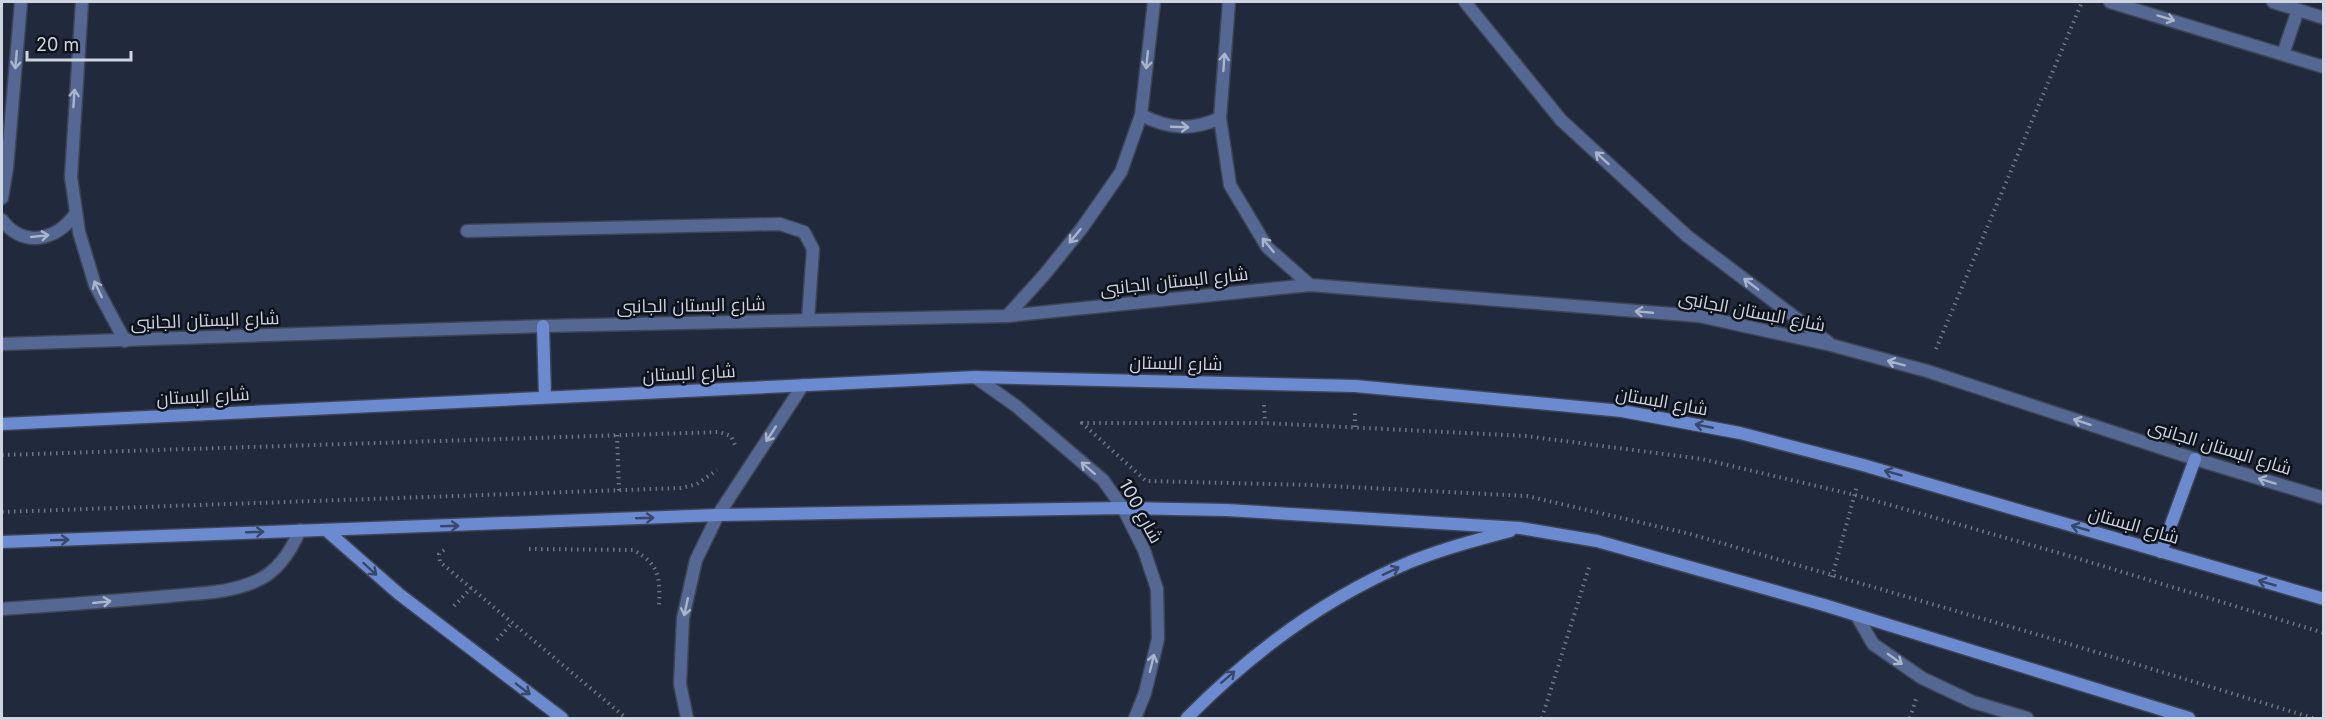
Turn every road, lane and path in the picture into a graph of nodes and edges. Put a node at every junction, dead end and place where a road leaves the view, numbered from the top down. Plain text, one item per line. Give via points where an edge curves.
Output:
1 (21, 2) edge
2 (81, 2) edge
3 (1154, 2) edge
4 (1228, 2) edge
5 (1465, 2) edge
6 (2082, 2) edge
7 (2110, 2) edge
8 (2273, 2) edge
9 (2298, 10) junction
10 (2324, 18) edge
11 (2283, 54) junction
12 (2324, 67) edge
13 (1142, 115) junction
14 (1220, 118) junction
15 (2, 198) edge
16 (76, 213) junction
17 (2, 220) edge
18 (467, 231) dead end
19 (1310, 285) junction
20 (1007, 316) junction
21 (808, 320) junction
22 (543, 326) junction
23 (125, 341) junction
24 (2, 344) edge
25 (1831, 345) junction
26 (1926, 371) junction
27 (975, 377) junction
28 (803, 385) junction
29 (545, 398) junction
30 (2, 424) edge
31 (617, 435) junction
32 (2, 454) edge
33 (733, 454) dead end
34 (2195, 459) junction
35 (724, 465) dead end
36 (1863, 465) junction
37 (619, 491) junction
38 (1855, 495) junction
39 (2324, 498) edge
40 (1123, 508) junction
41 (2, 512) edge
42 (718, 515) junction
43 (1520, 528) junction
44 (300, 530) junction
45 (326, 530) junction
46 (1597, 541) junction
47 (2, 542) edge
48 (446, 549) dead end
49 (525, 549) dead end
50 (2161, 552) junction
51 (1832, 576) junction
52 (2324, 599) edge
53 (1824, 605) junction
54 (2, 609) edge
55 (659, 611) dead end
56 (1857, 616) junction
57 (2324, 633) edge
58 (562, 718) edge
59 (626, 718) edge
60 (687, 718) edge
61 (1135, 718) edge
62 (1187, 718) edge
63 (1542, 718) edge
64 (2027, 718) edge
65 (2189, 718) edge
66 (2313, 718) edge

1 -> 15 street via 8,168
16 -> 2 street via 71,177
3 -> 13 street
14 -> 4 street
25 -> 5 street via 1687,236 1561,120
6 - 26 path
7 -> 11 street
8 - 9 street
9 - 10 street
9 - 11 street
11 - 12 street
13 -> 14 street via 1156,123 1188,128
13 -> 20 street via 1121,172 1082,228
19 -> 14 street via 1267,247 1230,185
17 -> 16 street via 18,234 45,237 63,229
23 -> 16 street via 95,285
18 - 21 street via 780,224 804,232 813,249
19 - 20 street, شارع البستان الجانبى
25 -> 19 street, شارع البستان الجانبى via 1699,316
20 - 21 street, شارع البستان الجانبى
21 - 22 street, شارع البستان الجانبى
22 - 23 street, شارع البستان الجانبى
22 - 29 street
23 - 24 street, شارع البستان الجانبى
26 -> 25 street, شارع البستان الجانبى
34 -> 26 street, شارع البستان الجانبى
27 - 28 street, شارع البستان
36 -> 27 street, شارع البستان via 1740,433 1622,411 1355,386
40 -> 27 street, شارع 100 via 1103,480 1016,406
28 - 29 street, شارع البستان
28 -> 42 street
29 - 30 street, شارع البستان
31 - 32 path
31 - 33 path via 719,432 731,436
31 - 37 path
39 -> 34 street, شارع البستان الجانبى
34 - 50 street
35 - 37 path via 697,484 681,488
36 - 38 path
50 -> 36 street, شارع البستان
37 - 41 path
38 - 51 path
38 - 51 path via 1702,459 1526,436 1265,423 1082,423 1146,481 1527,496 1690,534
38 - 57 path
40 - 42 street
40 - 43 street via 1227,510
61 -> 40 street, شارع 100 via 1158,639 1157,588
45 -> 42 street
42 -> 60 street via 696,560 683,618 680,684
43 - 46 street
62 -> 43 street via 1262,648 1349,592 1410,562
44 - 45 street
47 -> 44 street
54 -> 44 street via 234,589 279,566
45 -> 58 street via 399,594
46 - 53 street
46 - 63 path
48 - 59 path via 439,554 440,562
49 - 55 path via 633,550 648,558 657,572
52 -> 50 street, شارع البستان
51 - 53 path
51 - 66 path
53 - 56 street
56 -> 64 street via 1873,644 1922,678 1973,702
56 - 65 street

